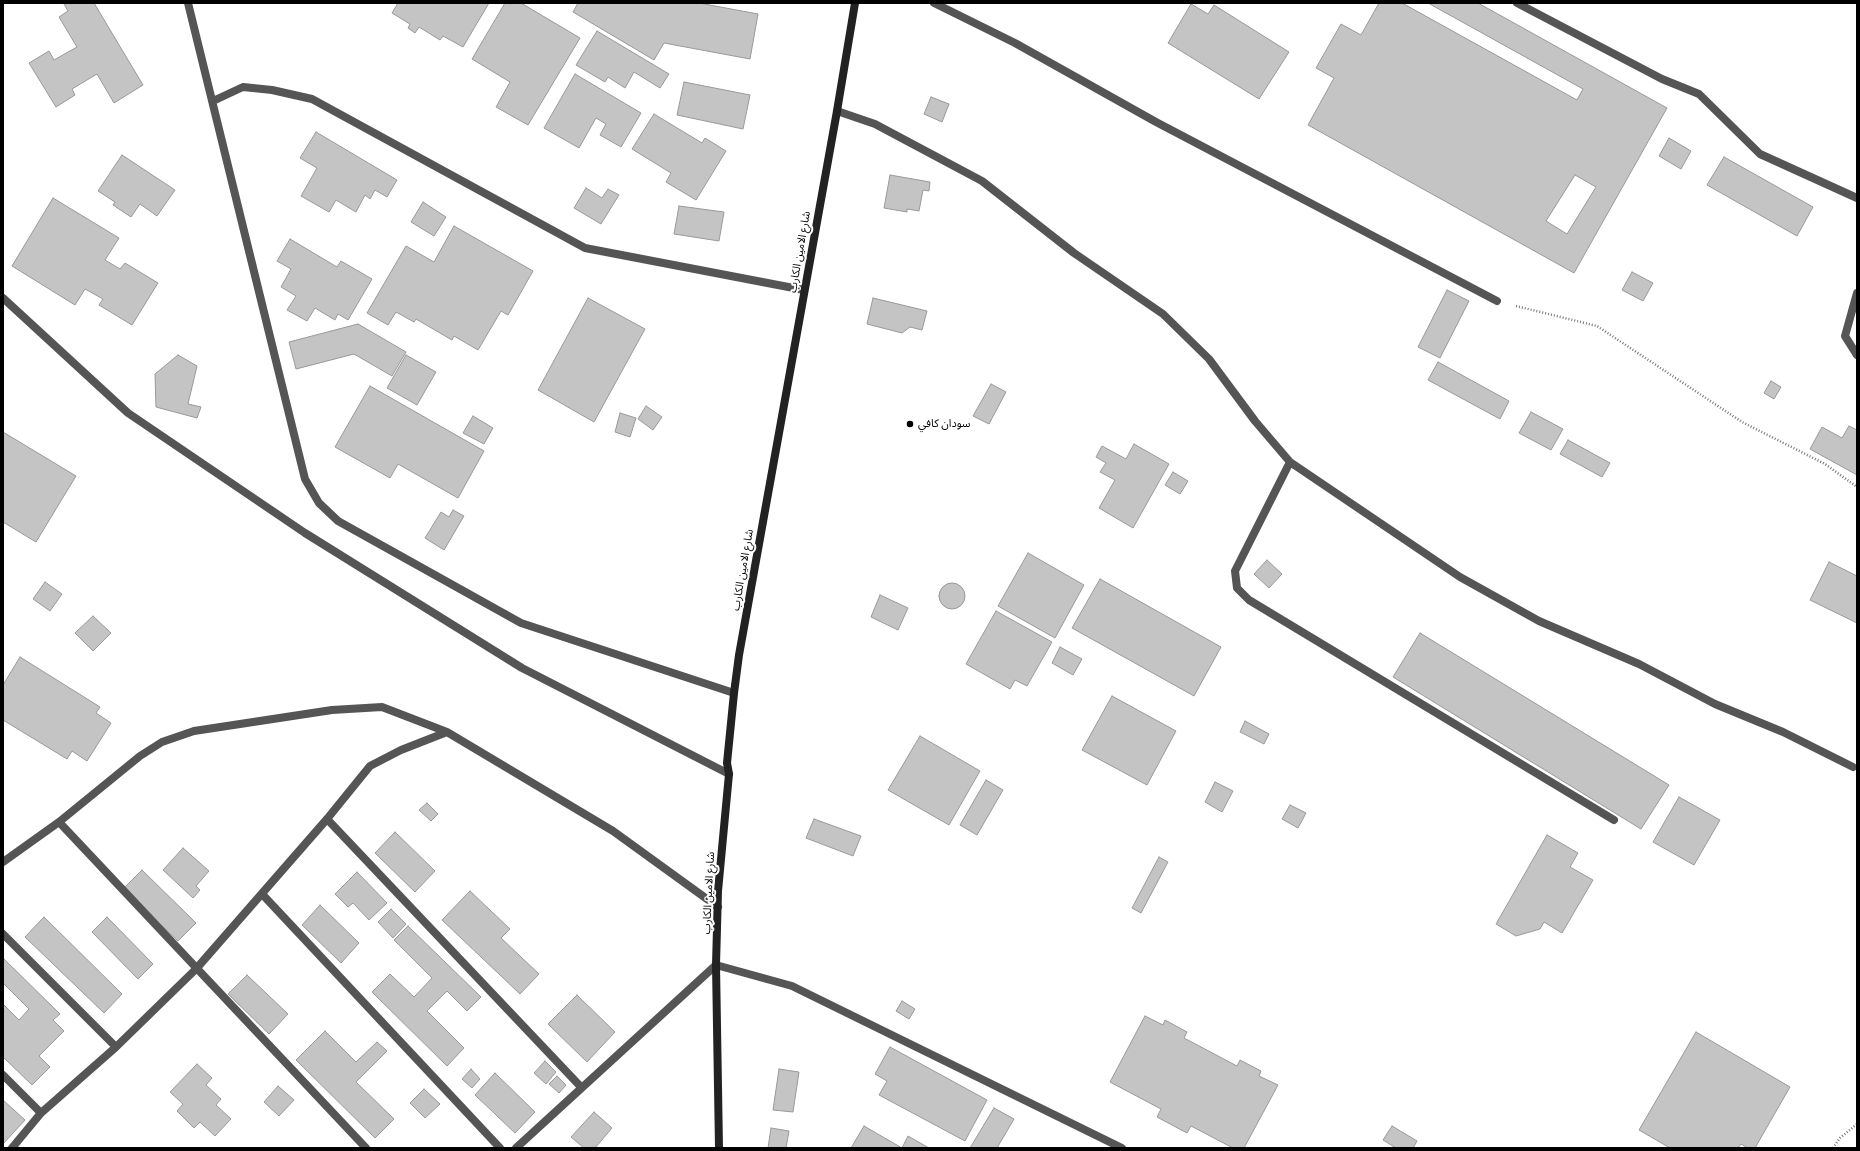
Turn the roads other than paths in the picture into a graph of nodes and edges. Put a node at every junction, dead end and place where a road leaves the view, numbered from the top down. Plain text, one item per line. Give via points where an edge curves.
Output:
1 (188, 3) edge
2 (855, 3) edge
3 (934, 3) edge
4 (1517, 3) edge
5 (213, 100) junction
6 (837, 111) junction
7 (1857, 198) edge
8 (804, 290) junction
9 (1857, 293) edge
10 (3, 298) edge
11 (1497, 301) road end
12 (1857, 355) edge
13 (1290, 462) junction
14 (734, 694) junction
15 (447, 732) junction
16 (1853, 767) dead end
17 (729, 774) junction
18 (327, 819) junction
19 (1614, 820) dead end
20 (59, 822) junction
21 (3, 862) edge
22 (262, 894) junction
23 (718, 907) junction
24 (3, 934) edge
25 (716, 965) junction
26 (196, 969) junction
27 (116, 1047) junction
28 (3, 1075) edge
29 (581, 1087) junction
30 (40, 1113) junction
31 (12, 1148) edge
32 (366, 1148) edge
33 (500, 1148) edge
34 (516, 1148) edge
35 (719, 1148) edge
36 (1122, 1148) edge

1 - 5 street
2 - 6 street, شارع الامين الكارب
3 - 11 street via 1015,43 1163,126
4 - 7 street via 1662,79 1699,94 1760,154
5 - 8 street via 243,87 272,90 312,99 585,248
5 - 14 street via 305,480 319,503 338,521 521,623
6 - 8 street, شارع الامين الكارب
6 - 13 street via 876,124 982,180 1074,253 1163,314 1209,359 1254,421
8 - 14 street, شارع الامين الكارب
9 - 12 street via 1845,336
10 - 17 street via 128,413 305,534 522,668
13 - 16 street via 1460,577 1539,621 1639,664 1715,704 1783,732
13 - 19 street via 1235,571 1237,588 1249,600
14 - 17 street, شارع الامين الكارب
15 - 18 street via 401,750 370,766
15 - 20 street via 382,707 332,710 194,731 162,742 140,756
15 - 23 street via 613,831
17 - 23 street, شارع الامين الكارب
18 - 22 street
18 - 29 street
20 - 21 street
20 - 26 street
22 - 26 street
22 - 33 street
23 - 25 street, شارع الامين الكارب
24 - 27 street
25 - 29 street
25 - 35 street, شارع الامين الكارب
25 - 36 street via 792,986
26 - 27 street
26 - 32 street
27 - 30 street
28 - 30 street
29 - 34 street
30 - 31 street

